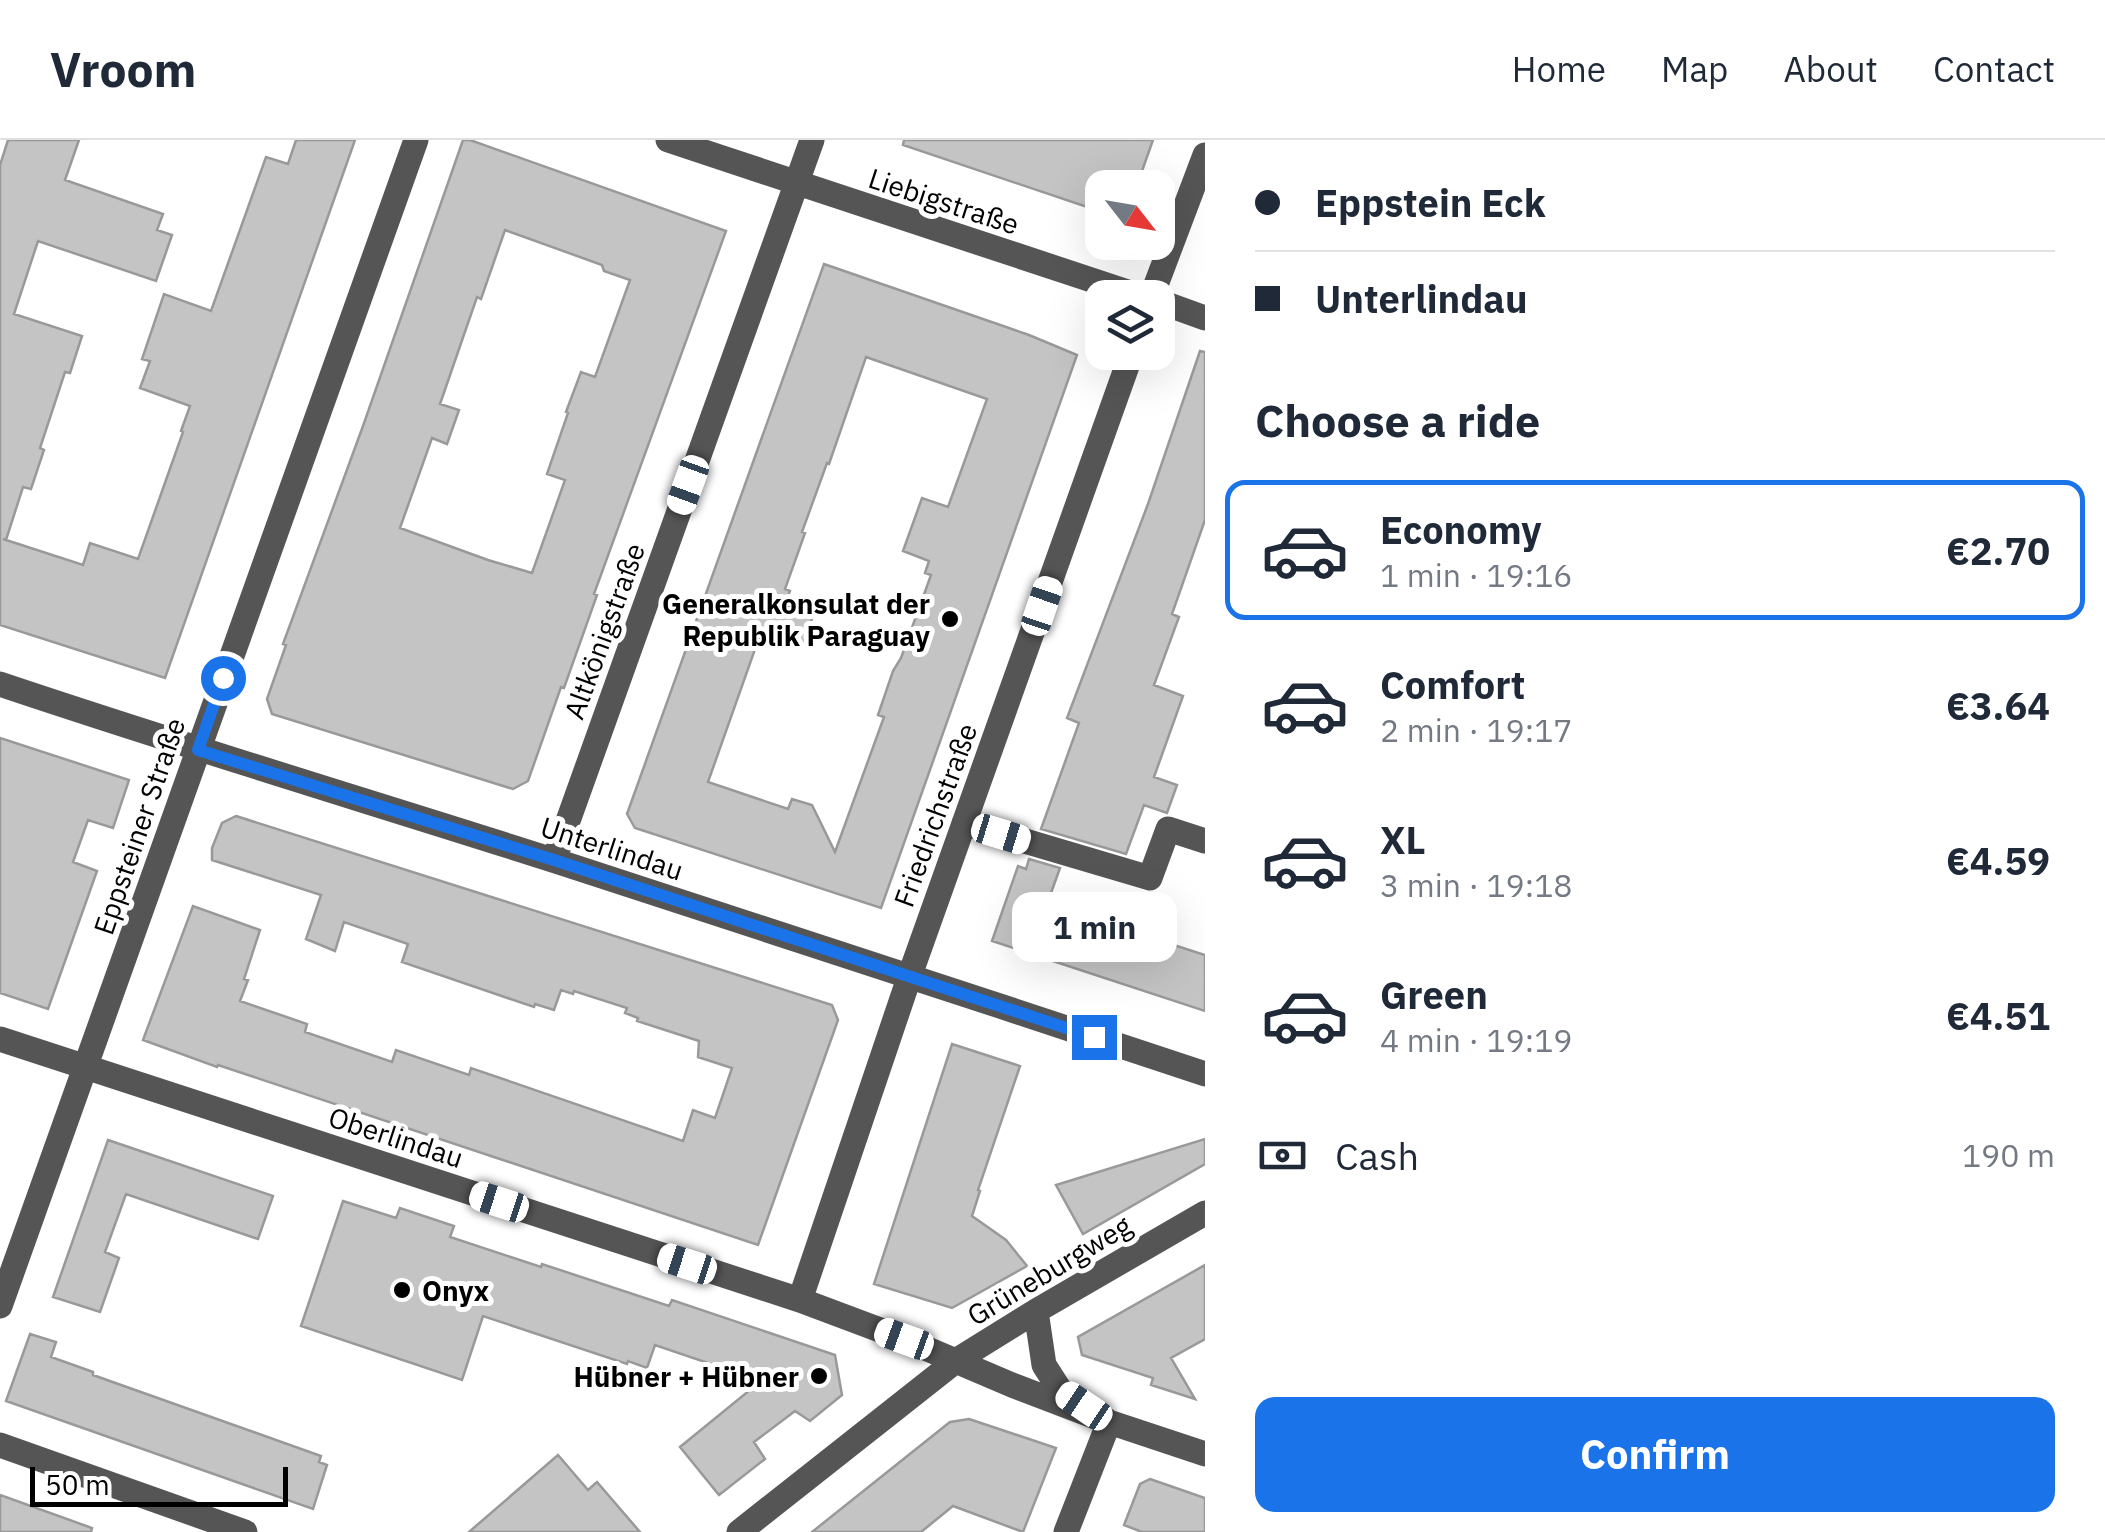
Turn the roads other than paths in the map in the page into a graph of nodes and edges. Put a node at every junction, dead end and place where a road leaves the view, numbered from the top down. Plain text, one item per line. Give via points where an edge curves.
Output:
1 (416, 140) edge
2 (668, 140) edge
3 (812, 140) edge
4 (1205, 154) edge
5 (796, 184) junction
6 (1093, 280) edge
7 (1159, 280) edge
8 (1175, 307) edge
9 (1205, 318) edge
10 (1126, 370) edge
11 (0, 684) edge
12 (198, 750) junction
13 (964, 823) junction
14 (1205, 842) edge
15 (554, 860) junction
16 (910, 976) junction
17 (0, 1039) edge
18 (86, 1068) junction
19 (1205, 1074) edge
20 (1205, 1213) edge
21 (800, 1300) junction
22 (0, 1306) edge
23 (1036, 1310) junction
24 (957, 1360) junction
25 (1108, 1422) junction
26 (0, 1444) edge
27 (1205, 1454) edge
28 (245, 1532) edge
29 (738, 1532) edge
30 (1066, 1532) edge

1 - 12 street, Eppsteiner Straße
2 - 5 street, Liebigstraße
3 - 5 street, Altkönigstraße
4 - 7 street
5 - 6 street, Liebigstraße
5 - 15 street, Altkönigstraße
8 - 9 street, Liebigstraße
10 - 13 street, Friedrichstraße
11 - 12 street, Unterlindau
12 - 15 street, Unterlindau
12 - 18 street, Eppsteiner Straße
13 - 14 street via 1150,878 1168,830
13 - 16 street, Friedrichstraße
15 - 16 street, Unterlindau
16 - 19 street, Unterlindau
16 - 21 street, Friedrichstraße
17 - 18 street, Oberlindau
18 - 21 street, Oberlindau
18 - 22 street, Eppsteiner Straße
20 - 23 street, Grüneburgweg
21 - 24 street, Oberlindau
23 - 24 street, Grüneburgweg
23 - 25 street, Oberlindau via 1044,1365 1060,1390
24 - 25 street, Oberlindau
24 - 29 street, Grüneburgweg
25 - 27 street, Oberlindau
25 - 30 street
26 - 28 street

